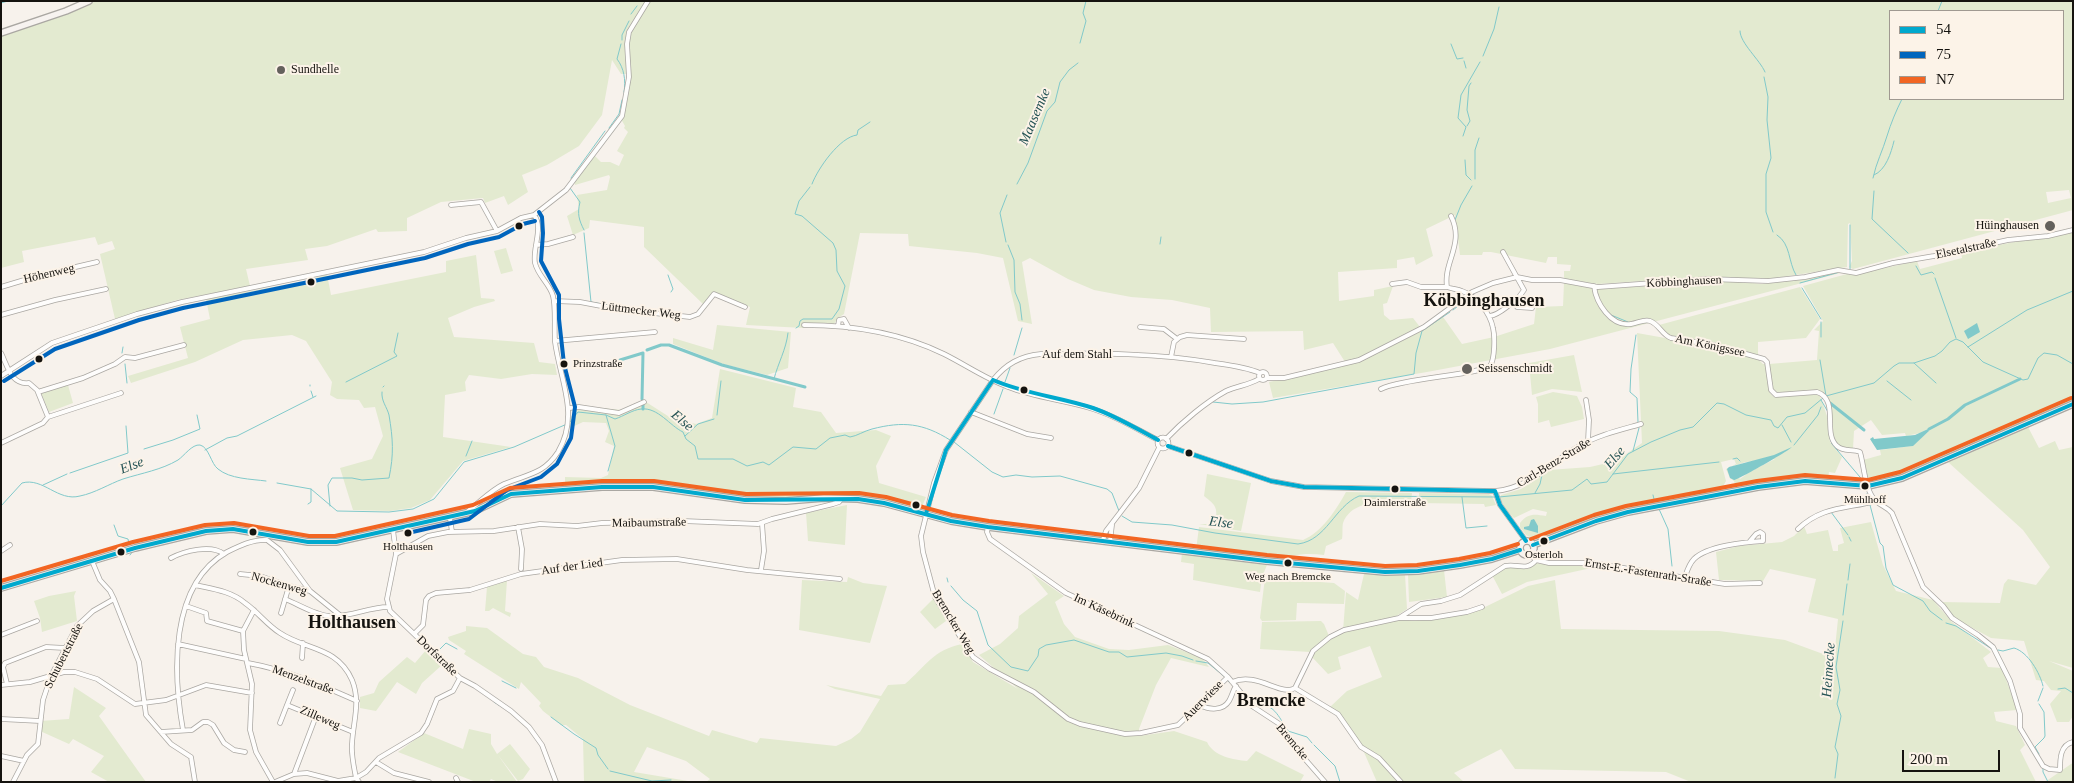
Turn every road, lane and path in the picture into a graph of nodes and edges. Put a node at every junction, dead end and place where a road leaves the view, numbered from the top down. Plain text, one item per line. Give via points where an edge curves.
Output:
1 (89, 1) edge
2 (648, 1) edge
3 (1, 33) edge
4 (451, 205) dead end
5 (534, 215) junction
6 (1451, 216) dead end
7 (2073, 230) edge
8 (497, 231) junction
9 (573, 237) dead end
10 (536, 245) junction
11 (1502, 252) dead end
12 (97, 262) dead end
13 (1850, 272) joint
14 (1517, 277) junction
15 (1392, 284) dead end
16 (1594, 286) junction
17 (1, 287) edge
18 (1447, 287) junction
19 (106, 289) dead end
20 (1469, 295) junction
21 (1516, 302) junction
22 (554, 303) junction
23 (745, 307) dead end
24 (1532, 308) dead end
25 (1, 316) edge
26 (1490, 316) junction
27 (804, 325) dead end
28 (838, 326) junction
29 (1140, 327) dead end
30 (849, 328) junction
31 (655, 332) dead end
32 (1177, 339) junction
33 (1244, 339) dead end
34 (555, 341) junction
35 (184, 345) dead end
36 (1, 353) edge
37 (1171, 357) junction
38 (10, 370) junction
39 (1260, 373) junction
40 (1, 376) edge
41 (1266, 378) junction
42 (1260, 379) junction
43 (992, 380) junction
44 (1381, 389) dead end
45 (38, 392) junction
46 (121, 393) dead end
47 (1586, 400) dead end
48 (644, 402) dead end
49 (2072, 406) edge
50 (569, 408) junction
51 (971, 412) junction
52 (48, 417) junction
53 (1641, 424) dead end
54 (1051, 438) dead end
55 (1166, 439) junction
56 (1158, 440) junction
57 (1588, 441) junction
58 (1, 443) edge
59 (1168, 446) junction
60 (1159, 448) junction
61 (1868, 486) junction
62 (1496, 492) junction
63 (842, 498) junction
64 (1876, 502) junction
65 (466, 513) junction
66 (926, 514) junction
67 (450, 518) junction
68 (762, 523) junction
69 (518, 527) junction
70 (988, 527) junction
71 (1798, 529) dead end
72 (393, 530) junction
73 (452, 532) junction
74 (285, 538) junction
75 (1107, 540) junction
76 (1526, 541) junction
77 (1750, 542) junction
78 (10, 545) dead end
79 (1533, 545) junction
80 (280, 550) junction
81 (1520, 550) junction
82 (1, 551) edge
83 (224, 554) junction
84 (396, 554) junction
85 (1530, 554) junction
86 (171, 558) dead end
87 (1536, 560) junction
88 (92, 561) junction
89 (521, 569) dead end
90 (761, 570) junction
91 (240, 574) dead end
92 (1685, 577) junction
93 (840, 579) dead end
94 (1760, 583) dead end
95 (195, 585) junction
96 (289, 586) junction
97 (1, 588) edge
98 (310, 591) junction
99 (114, 599) junction
100 (285, 599) junction
101 (186, 606) junction
102 (388, 607) junction
103 (1482, 607) dead end
104 (254, 610) junction
105 (281, 612) dead end
106 (341, 616) junction
107 (1399, 618) junction
108 (37, 621) dead end
109 (243, 631) junction
110 (1, 634) edge
111 (414, 634) junction
112 (303, 643) junction
113 (178, 644) junction
114 (65, 648) junction
115 (302, 658) dead end
116 (246, 661) junction
117 (51, 676) junction
118 (460, 678) junction
119 (1227, 678) junction
120 (7, 684) junction
121 (1, 685) edge
122 (1234, 686) junction
123 (1296, 688) junction
124 (293, 690) dead end
125 (252, 693) junction
126 (178, 695) junction
127 (357, 701) junction
128 (143, 704) junction
129 (287, 704) junction
130 (1200, 705) junction
131 (316, 716) junction
132 (1, 719) edge
133 (40, 721) junction
134 (280, 722) dead end
135 (183, 730) junction
136 (161, 732) junction
137 (353, 732) junction
138 (1118, 733) joint
139 (2073, 742) edge
140 (245, 752) dead end
141 (1, 756) edge
142 (24, 761) junction
143 (376, 762) junction
144 (294, 774) junction
145 (358, 780) edge
146 (13, 782) edge
147 (195, 782) edge
148 (274, 782) edge
149 (429, 782) edge
150 (556, 782) edge
151 (1325, 782) edge
152 (1400, 782) edge

1 - 3 main road
2 - 5 street via 631,28 627,44 629,77 622,116 566,190
4 - 8 street via 481,202
5 - 8 street
5 - 10 street
6 - 18 street via 1456,240
7 - 13 street, Elsetalstraße
8 - 38 street via 355,268 182,302 52,343
9 - 10 street
10 - 22 street via 536,265 551,290
11 - 14 street
12 - 17 street, Höhenweg
13 - 16 street, Köbbinghausen via 1838,270 1768,282 1718,279
14 - 16 street, Köbbinghausen
14 - 20 street, Köbbinghausen via 1493,283
14 - 21 street via 1524,290
15 - 18 street via 1407,282 1421,287
16 - 61 street, Am Königssee via 1602,309 1619,321 1630,324 1649,320 1671,338 1714,345 1764,359 1771,390 1776,395 1817,392 1824,396 1835,444 1841,449 1860,452
18 - 20 street
19 - 25 street
20 - 26 street
20 - 41 street, Köbbinghausen via 1424,327 1350,363 1284,378
21 - 24 street via 1518,307
21 - 26 street via 1500,314
22 - 23 street, Lüttmecker Weg via 580,302 690,317 698,314 714,294
22 - 34 street
26 - 44 street via 1495,336 1488,367
27 - 28 street
28 - 30 street
28 - 30 street via 838,322 844,319
29 - 32 street via 1164,329
30 - 43 street via 885,334 933,349
31 - 34 street
32 - 33 street via 1187,335
32 - 37 street
34 - 50 street
35 - 45 street via 135,358 126,357 82,378
36 - 38 street
37 - 39 street, Auf dem Stahl via 1244,367
37 - 43 street, Auf dem Stahl via 1033,355 1014,361
38 - 40 street
38 - 45 street via 12,378 22,384 33,384
39 - 41 street via 1265,372
39 - 42 street
41 - 42 street, Köbbinghausen
42 - 55 street, Köbbinghausen via 1218,395
43 - 51 street, Auf dem Stahl
43 - 56 street via 1033,395 1104,413
45 - 52 street
46 - 52 street
47 - 57 street
48 - 50 street via 619,413
49 - 61 main road via 1902,478
50 - 65 street via 562,444 552,460 543,469 503,485
51 - 54 street via 1027,434
51 - 66 street, Auf dem Stahl via 950,443
52 - 58 street
53 - 57 street, Carl-Benz-Straße
55 - 56 street
55 - 59 street
56 - 60 street
57 - 62 street, Carl-Benz-Straße via 1527,482
59 - 60 street
59 - 62 street via 1271,481 1304,487
60 - 75 street via 1139,488 1112,525
61 - 64 street
61 - 79 main road via 1788,482 1652,507 1596,521
62 - 76 street via 1498,502
63 - 65 main road via 736,499 666,488 613,486 511,494
63 - 66 main road via 884,503
63 - 68 street, Maibaumstraße via 833,504
64 - 71 street via 1836,508 1814,516
64 - 139 street via 1892,513 1923,587 1952,618 1994,648 2010,681 2020,728 2043,766 2060,770 2063,748
65 - 67 main road
66 - 70 main road
66 - 138 street, Bremcker Weg via 922,544 933,590 973,657 1038,694 1068,719
67 - 72 main road
67 - 73 street
68 - 69 street, Maibaumstraße via 540,524
68 - 90 street via 764,551
69 - 73 street, Maibaumstraße
69 - 89 street
70 - 75 main road
70 - 119 street, Im Käsebrink via 990,539 1061,590 1204,657
72 - 74 main road via 328,543
72 - 84 street
73 - 84 street, Maibaumstraße via 428,536
74 - 80 street
74 - 88 main road via 225,529 151,544
75 - 81 main road via 1300,565 1395,572 1492,560
76 - 79 main road
76 - 81 main road
77 - 77 street via 1763,541 1764,535 1760,532
77 - 92 street via 1700,554 1690,564
78 - 82 street
79 - 85 main road
80 - 83 street via 263,540 244,544
80 - 98 street
81 - 85 main road
83 - 86 street via 211,549
83 - 95 street via 204,571
84 - 102 street
85 - 87 street
87 - 92 street, Ernst-E.-Fastenrath-Straße via 1592,563
87 - 107 street via 1528,567 1505,566 1460,595 1421,604
88 - 97 main road
88 - 99 street via 101,582
90 - 93 street, Auf der Lied
90 - 111 street, Auf der Lied via 684,560 642,559 521,574 470,590 431,594 424,604 423,626
91 - 96 street, Nockenweg via 260,576
92 - 94 street, Ernst-E.-Fastenrath-Straße via 1725,584
95 - 101 street
95 - 104 street via 227,592
96 - 98 street, Nockenweg
96 - 100 street
98 - 106 street, Nockenweg
99 - 114 street, Schubertstraße via 79,622
99 - 128 street via 139,662
100 - 105 street
100 - 106 street via 326,616
101 - 109 street via 206,613 207,621
101 - 113 street
102 - 106 street via 374,607
102 - 111 street, Dorfstraße
103 - 107 street via 1432,618
104 - 109 street
104 - 112 street via 281,634
107 - 123 street via 1344,630 1330,637 1313,651
108 - 110 street
109 - 116 street
111 - 118 street, Dorfstraße
112 - 115 street
112 - 127 street via 328,653 342,665 352,680
113 - 116 street, Menzelstraße
113 - 126 street
114 - 117 street, Schubertstraße
114 - 120 street via 46,647 5,663
116 - 125 street via 252,678
116 - 127 street, Menzelstraße via 299,676
117 - 120 street
117 - 128 street via 70,671 85,674 132,704
117 - 133 street, Schubertstraße
118 - 143 street via 453,691 437,699 421,733
118 - 150 street, Dorfstraße via 476,686 529,727 542,745
119 - 122 street, Im Käsebrink
119 - 130 street, Auerwiese
120 - 121 street
122 - 123 street via 1258,679 1285,691
122 - 130 street via 1229,702 1221,708
122 - 151 street, Bremcke via 1256,709 1281,725 1290,742
123 - 152 street via 1338,714 1361,747 1379,758
124 - 129 street, Zilleweg
125 - 126 street via 206,686
125 - 148 street via 251,739
126 - 128 street
126 - 135 street
127 - 137 street
128 - 136 street via 146,715
129 - 131 street, Zilleweg
129 - 134 street, Zilleweg
130 - 138 street, Auerwiese via 1178,725 1141,733
131 - 137 street, Zilleweg
131 - 144 street
132 - 133 street
133 - 142 street, Schubertstraße via 38,744
135 - 136 street
135 - 140 street via 192,730 208,722 224,743
136 - 147 street via 174,746 191,756
137 - 145 street via 352,749
141 - 142 street
142 - 146 street, Schubertstraße
143 - 145 street
143 - 149 street via 394,773
144 - 145 street via 316,774 339,781
144 - 148 street

